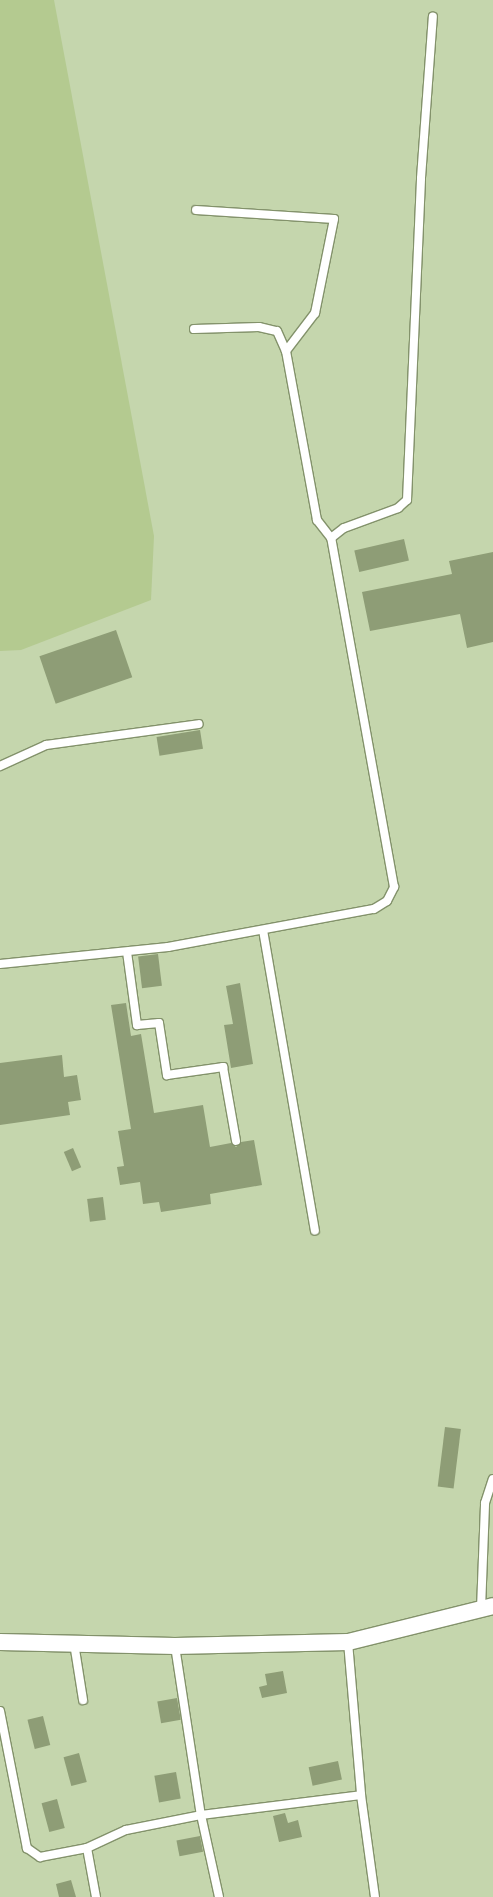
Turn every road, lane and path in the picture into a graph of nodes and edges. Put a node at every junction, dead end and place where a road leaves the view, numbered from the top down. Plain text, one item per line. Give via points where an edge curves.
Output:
1 (433, 16) dead end
2 (196, 210) dead end
3 (194, 329) dead end
4 (286, 351) junction
5 (331, 538) junction
6 (198, 724) dead end
7 (0, 766) edge
8 (263, 930) junction
9 (128, 952) junction
10 (0, 964) edge
11 (236, 1141) dead end
12 (315, 1231) dead end
13 (493, 1480) edge
14 (487, 1607) edge
15 (0, 1642) edge
16 (348, 1642) junction
17 (74, 1643) junction
18 (175, 1646) junction
19 (83, 1700) dead end
20 (0, 1711) edge
21 (361, 1795) junction
22 (202, 1815) junction
23 (87, 1848) junction
24 (96, 1897) edge
25 (219, 1897) edge
26 (375, 1897) edge

1 - 5 lane via 407,500 398,508 344,528
2 - 4 lane via 334,219 315,313
3 - 4 lane via 259,327 277,331
4 - 5 lane via 317,520
5 - 8 lane via 394,887 387,901 374,909
6 - 7 lane via 46,746
8 - 9 lane
8 - 12 lane
9 - 10 lane
9 - 11 lane via 137,1025 160,1022 167,1074 224,1067
13 - 14 lane via 485,1503
14 - 16 street
15 - 17 street
16 - 18 street
16 - 21 lane
17 - 18 street
17 - 19 lane
18 - 22 lane
20 - 23 lane via 27,1848 40,1857
21 - 22 lane
21 - 26 lane
22 - 23 lane via 126,1830
22 - 25 lane
23 - 24 lane

